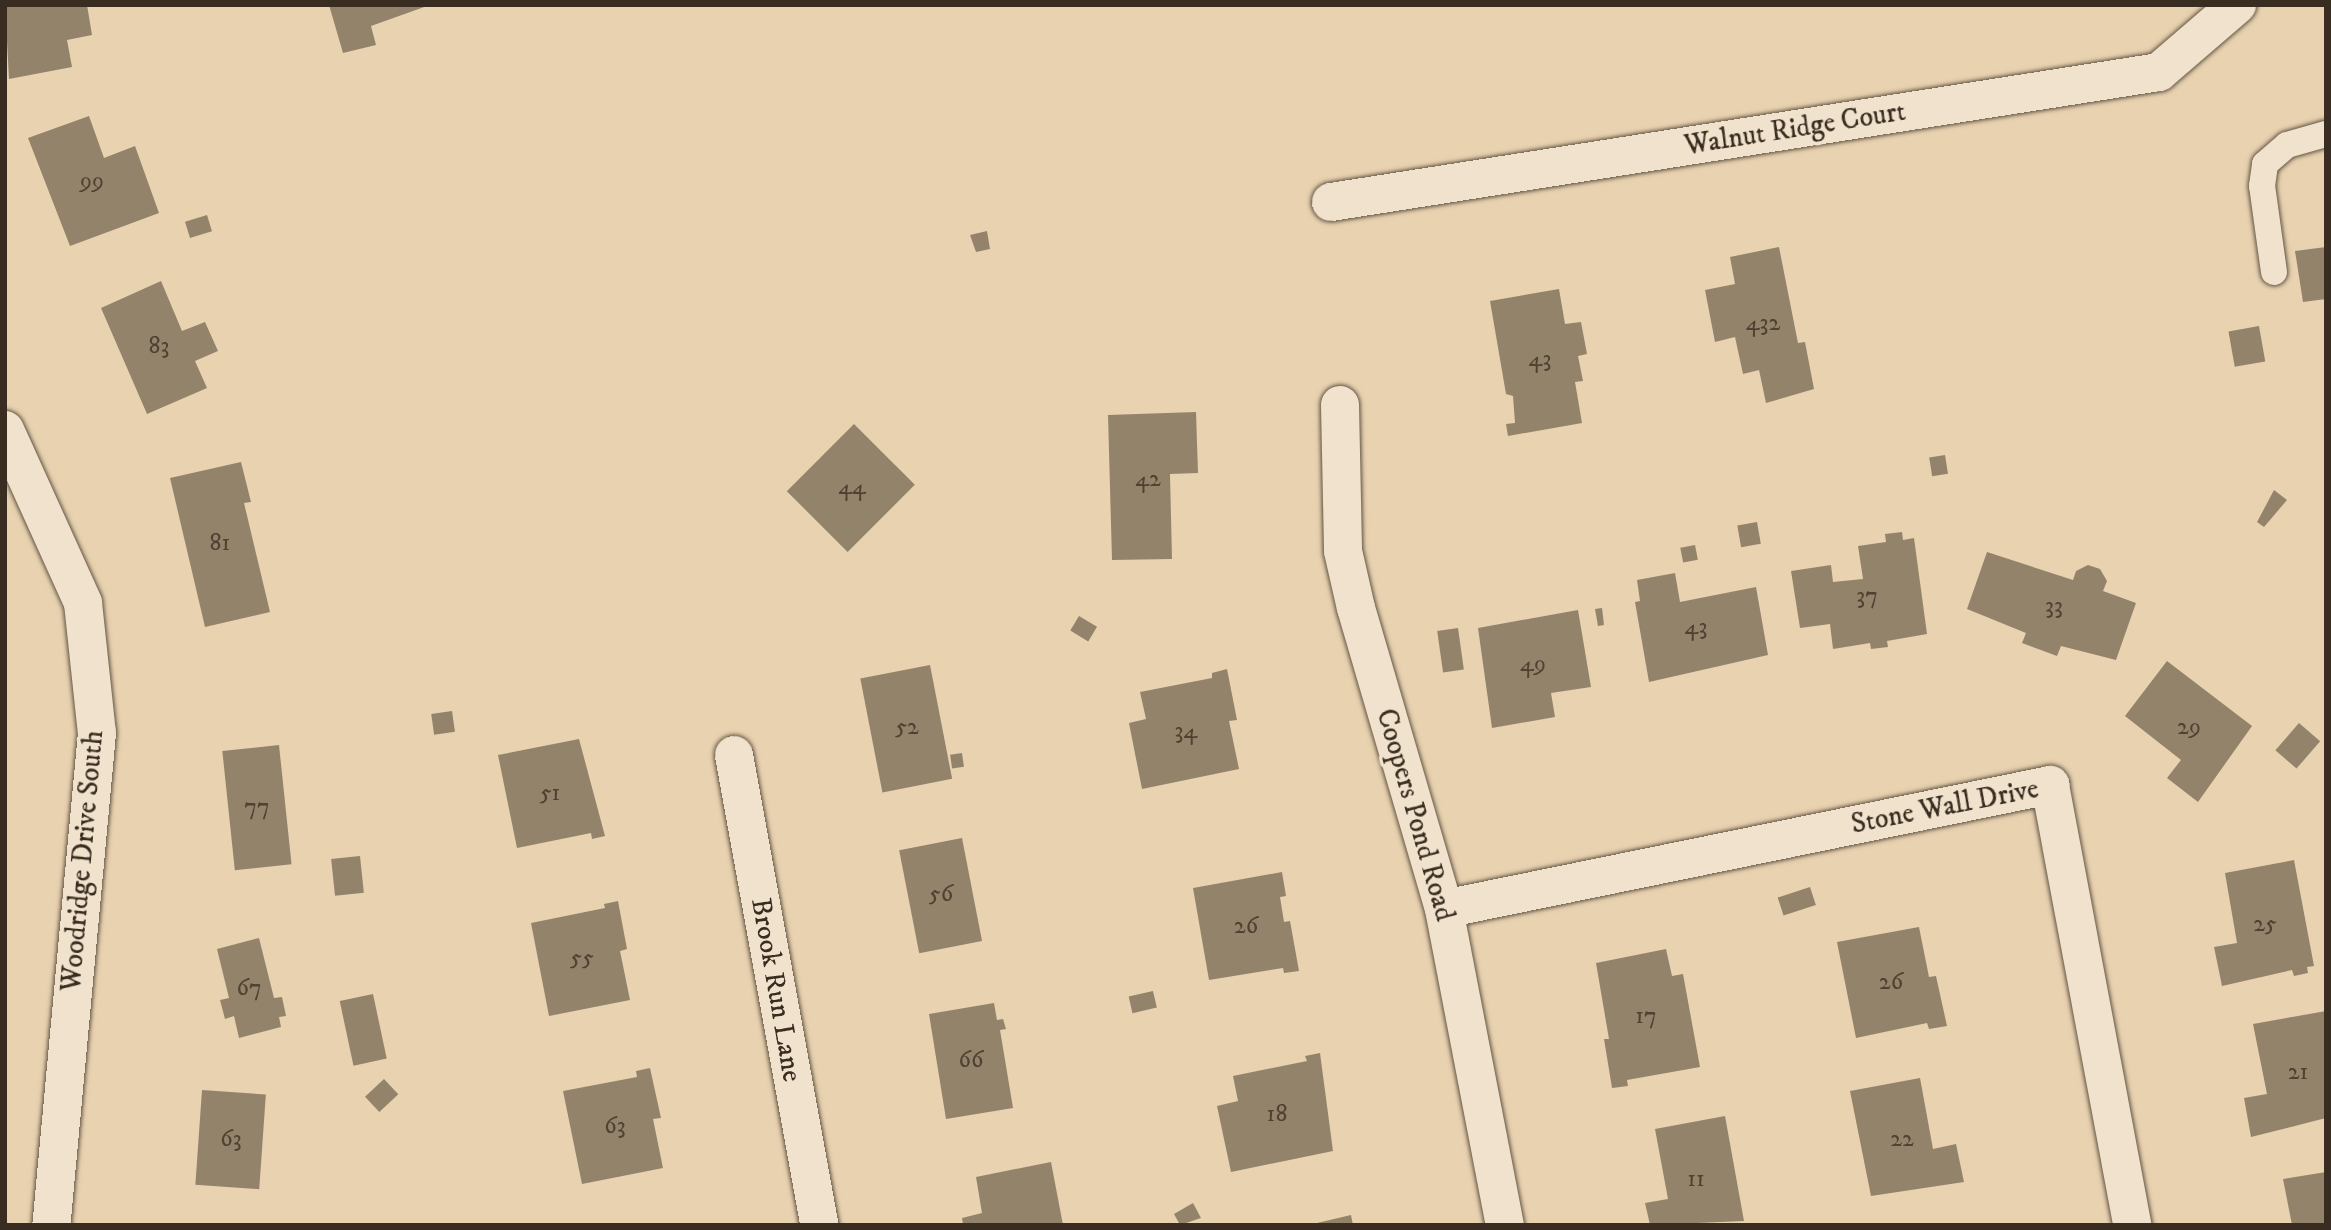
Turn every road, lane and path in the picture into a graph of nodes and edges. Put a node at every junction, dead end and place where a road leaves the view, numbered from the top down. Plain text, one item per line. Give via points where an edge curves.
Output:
1 (2236, 5) edge
2 (2326, 134) edge
3 (1331, 202) dead end
4 (2274, 272) dead end
5 (1340, 405) dead end
6 (5, 430) edge
7 (734, 755) dead end
8 (1444, 909) junction
9 (51, 1225) edge
10 (818, 1225) edge
11 (1505, 1225) edge
12 (2132, 1225) edge

1 - 3 street, Walnut Ridge Court via 2159,72
2 - 4 lane via 2287,145 2265,164 2262,186
5 - 8 street, Coopers Pond Road via 1343,551
6 - 9 street, Woodridge Drive South via 83,603 97,733
7 - 10 street, Brook Run Lane
8 - 11 street, Coopers Pond Road
8 - 12 street, Stone Wall Drive via 2050,785

